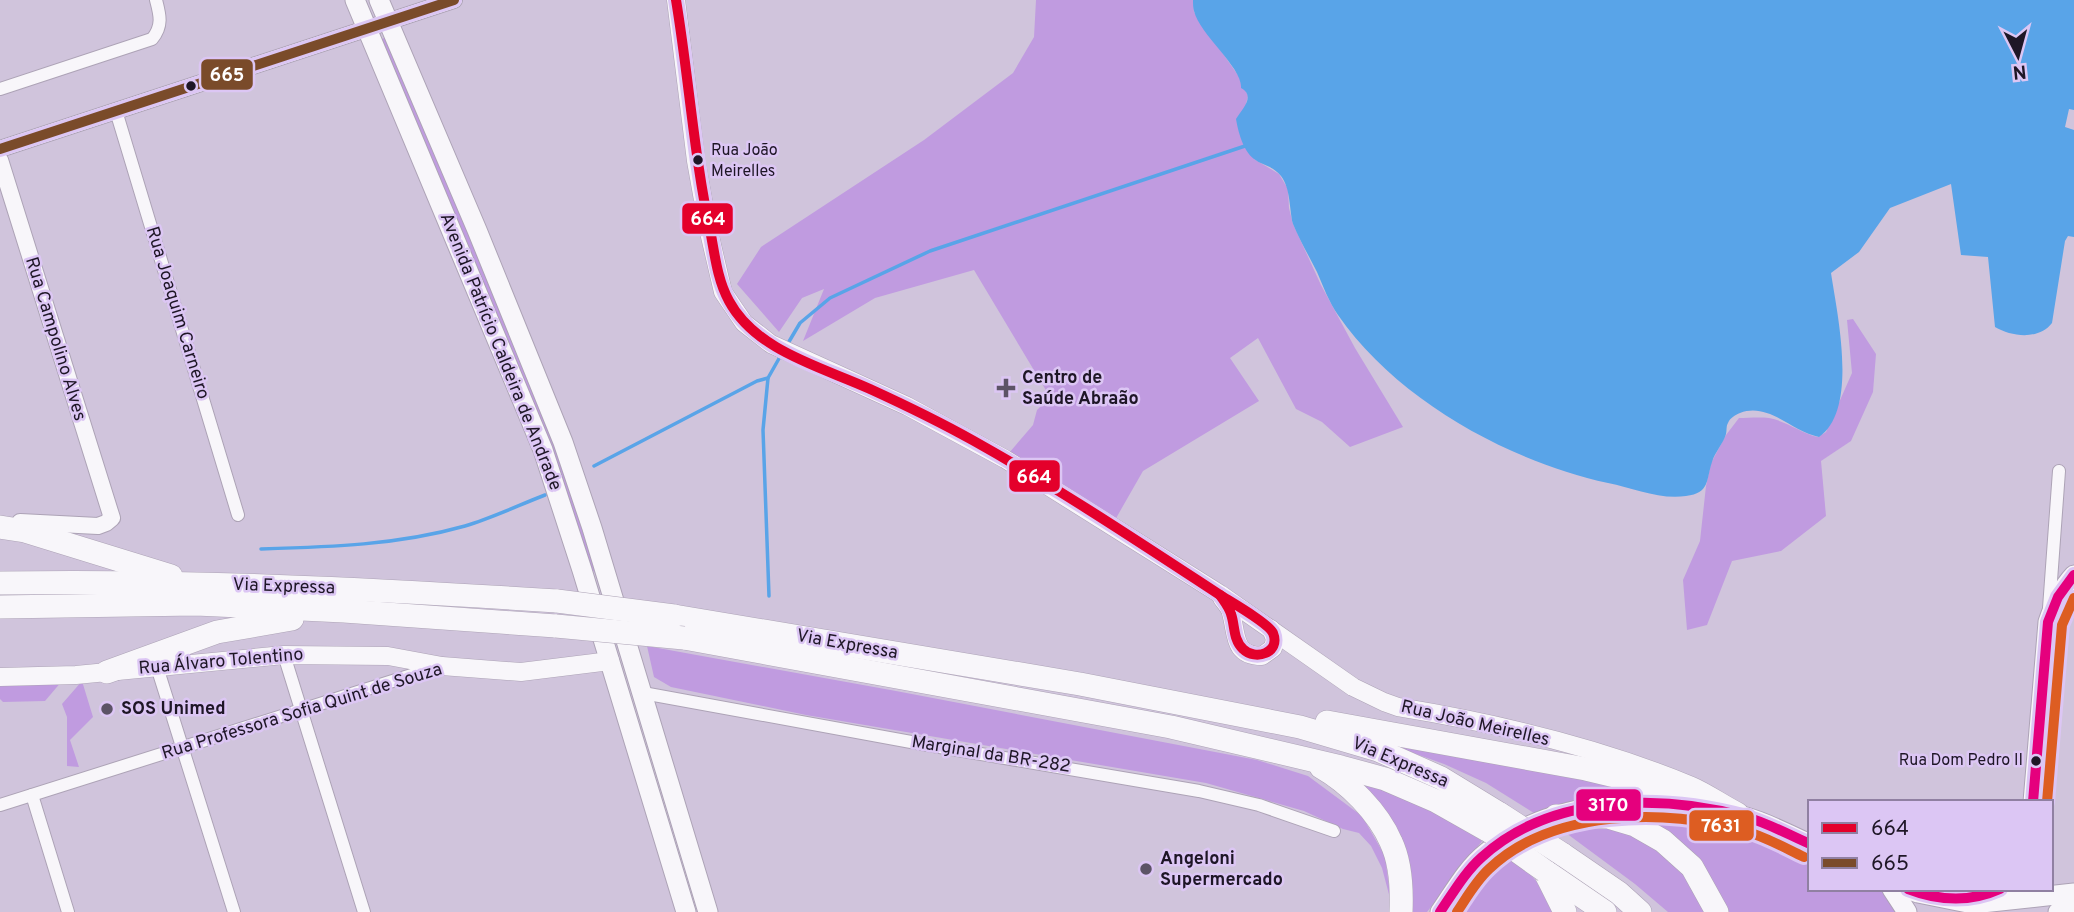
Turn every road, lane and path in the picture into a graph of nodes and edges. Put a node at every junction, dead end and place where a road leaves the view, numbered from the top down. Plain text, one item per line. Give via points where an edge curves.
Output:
1 (156, 0) edge
2 (355, 0) edge
3 (379, 0) edge
4 (454, 0) edge
5 (676, 0) edge
6 (388, 21) junction
7 (367, 28) junction
8 (0, 89) edge
9 (116, 111) junction
10 (409, 129) junction
11 (0, 149) edge
12 (0, 160) edge
13 (447, 160) junction
14 (2059, 471) dead end
15 (238, 515) dead end
16 (0, 524) edge
17 (2062, 580) edge
18 (0, 583) edge
19 (194, 584) junction
20 (1220, 594) junction
21 (0, 607) edge
22 (344, 611) junction
23 (1271, 629) junction
24 (284, 654) junction
25 (610, 662) junction
26 (442, 666) junction
27 (157, 667) junction
28 (107, 671) junction
29 (0, 677) edge
30 (619, 689) junction
31 (643, 693) junction
32 (301, 710) junction
33 (1209, 710) junction
34 (182, 748) junction
35 (1306, 759) junction
36 (33, 795) junction
37 (2033, 800) edge
38 (0, 805) edge
39 (1707, 808) junction
40 (1556, 816) junction
41 (1748, 817) junction
42 (1494, 823) junction
43 (1334, 831) dead end
44 (1808, 843) edge
45 (1545, 871) junction
46 (1893, 891) edge
47 (1913, 891) edge
48 (1997, 891) edge
49 (2074, 893) edge
50 (1955, 901) junction
51 (2074, 910) edge
52 (68, 912) edge
53 (234, 912) edge
54 (364, 912) edge
55 (686, 912) edge
56 (708, 912) edge
57 (1401, 912) edge
58 (1440, 912) edge
59 (1565, 912) edge
60 (1605, 912) edge
61 (1640, 912) edge
62 (1717, 912) edge
63 (1907, 912) edge
64 (2058, 912) edge

1 - 8 street via 161,22 152,38
2 - 7 main road, Avenida Patrício Caldeira de Andrade
3 - 6 main road, Avenida Patrício Caldeira de Andrade
4 - 6 street
5 - 20 main road, Rua João Meirelles via 708,228 723,292 744,323 772,344 972,440
6 - 7 street
6 - 13 main road, Avenida Patrício Caldeira de Andrade
7 - 9 street
7 - 10 main road, Avenida Patrício Caldeira de Andrade
9 - 11 street
9 - 15 street, Rua Joaquim Carneiro
10 - 13 main road via 432,137
10 - 25 main road, Avenida Patrício Caldeira de Andrade via 543,450
12 - 16 street, Rua Campolino Alves via 111,518 97,526
13 - 31 main road, Avenida Patrício Caldeira de Andrade via 563,442
14 - 17 street
16 - 19 highway
17 - 37 main road via 2048,622
18 - 19 highway, Via Expressa
19 - 33 highway, Via Expressa, bridge via 557,601 1069,682
20 - 23 main road, Rua João Meirelles
20 - 23 main road via 1231,609 1235,639 1250,655 1262,656 1273,648
21 - 22 highway, Via Expressa via 195,604
22 - 28 highway via 217,632
22 - 35 highway, Via Expressa, bridge via 684,638 1171,727
23 - 41 main road, Rua João Meirelles via 1353,687 1384,702 1505,728 1647,769
24 - 26 main road, Rua Álvaro Tolentino via 388,656
24 - 27 main road, Rua Álvaro Tolentino
24 - 32 street
25 - 26 main road, Rua Professora Sofia Quint de Souza via 521,672
25 - 30 main road, Avenida Patrício Caldeira de Andrade
26 - 32 street, Rua Professora Sofia Quint de Souza
27 - 28 main road, Rua Álvaro Tolentino
27 - 34 street
28 - 29 main road, Rua Álvaro Tolentino
30 - 31 main road
30 - 55 main road, Avenida Patrício Caldeira de Andrade
31 - 43 street, Marginal da BR-282 via 1199,791 1259,805
31 - 56 main road, Avenida Patrício Caldeira de Andrade
32 - 34 street, Rua Professora Sofia Quint de Souza
32 - 54 street
33 - 39 highway via 1279,714 1586,769 1661,787
33 - 42 highway, Via Expressa via 1300,727 1378,750 1441,778
34 - 36 street, Rua Professora Sofia Quint de Souza
34 - 53 street
35 - 42 highway, Via Expressa via 1385,779
35 - 57 highway via 1354,793 1382,826 1400,873
36 - 38 street, Rua Professora Sofia Quint de Souza
36 - 52 street
39 - 40 main road via 1617,804
39 - 41 main road
40 - 58 main road via 1519,829 1485,853
40 - 62 highway via 1608,817 1663,841 1692,867
41 - 44 main road
42 - 45 highway, Via Expressa, bridge
42 - 61 highway, Via Expressa, bridge via 1562,854
45 - 59 highway
45 - 60 highway, Via Expressa
46 - 63 main road
47 - 50 main road
48 - 50 main road
49 - 50 main road via 1990,903
51 - 64 main road

